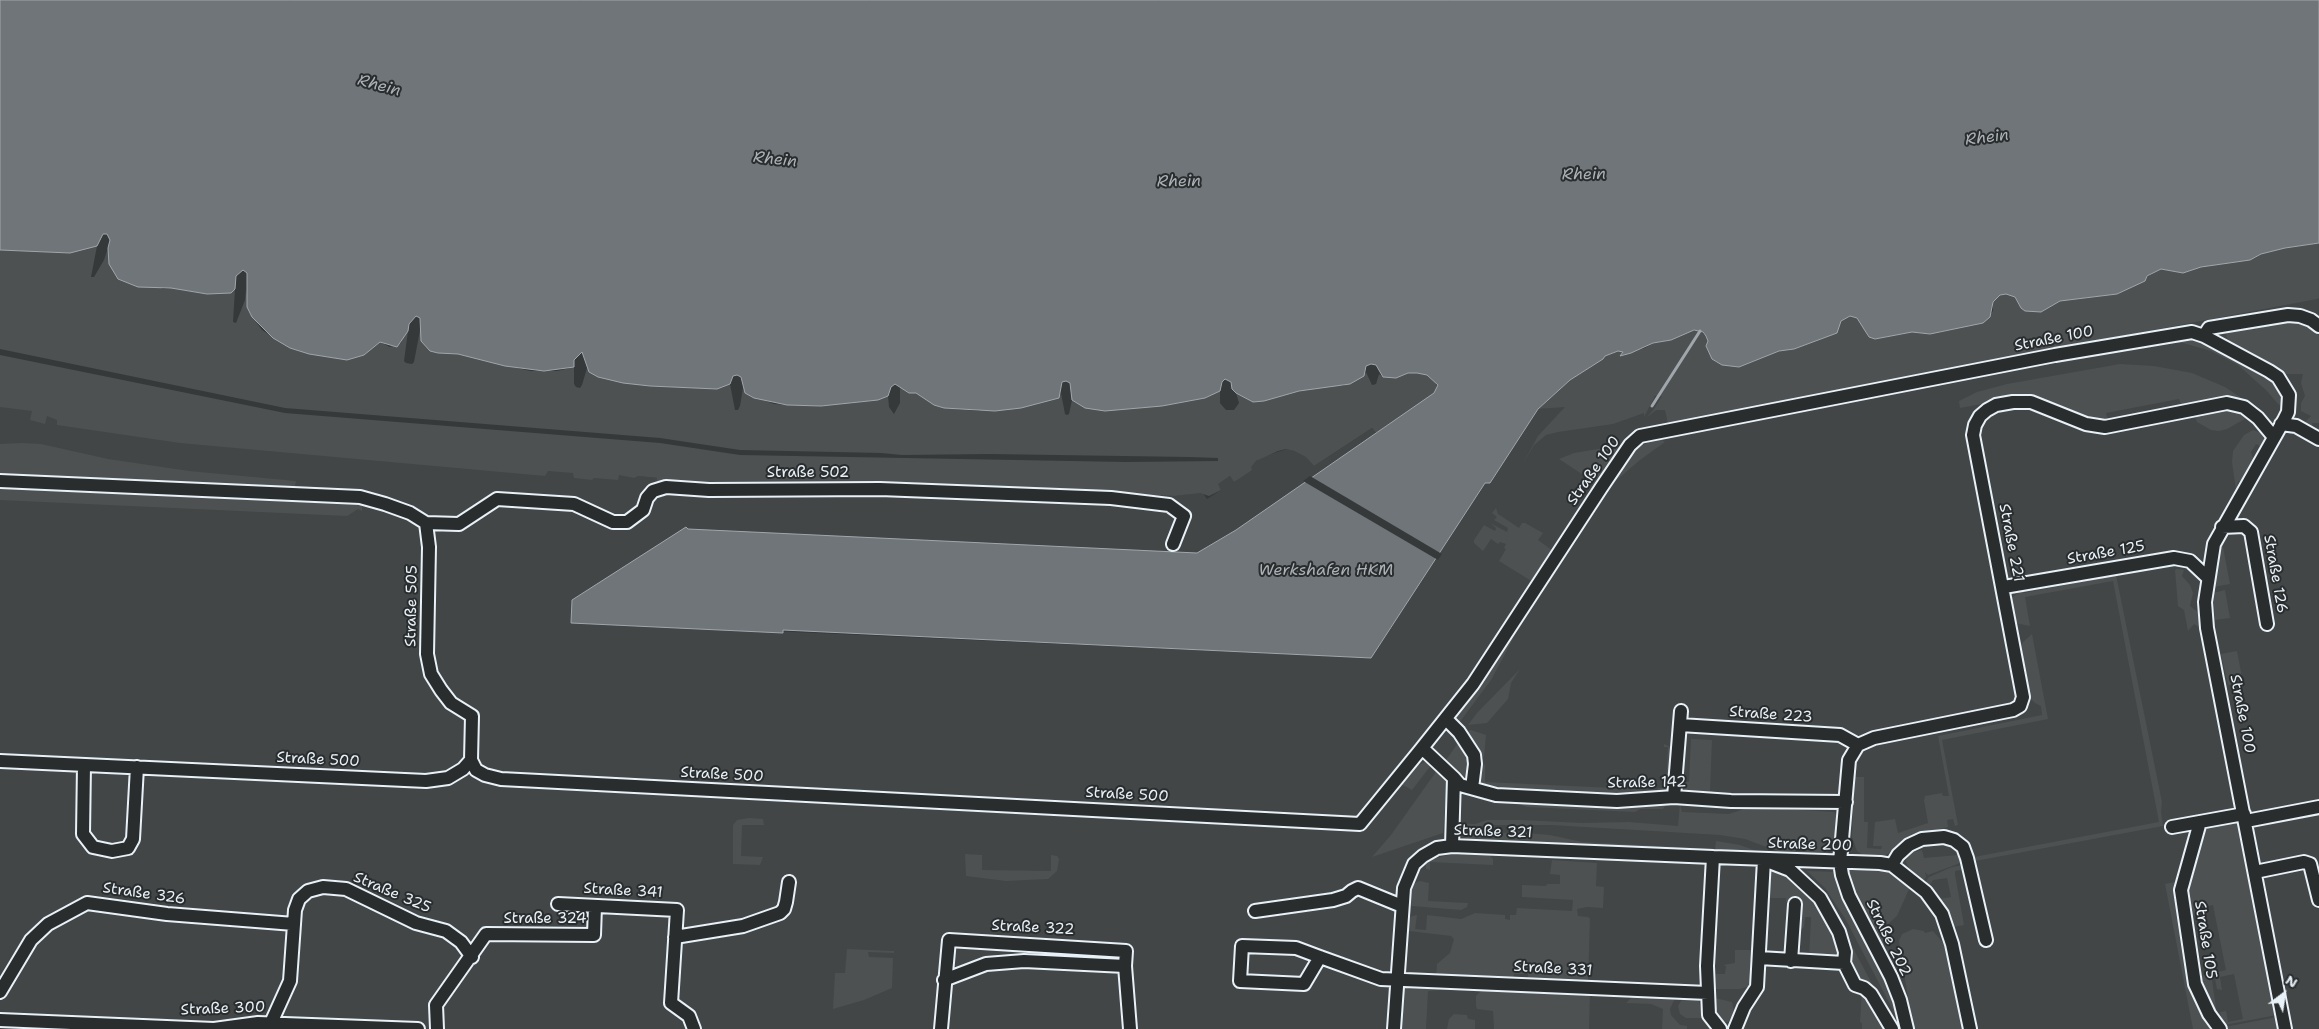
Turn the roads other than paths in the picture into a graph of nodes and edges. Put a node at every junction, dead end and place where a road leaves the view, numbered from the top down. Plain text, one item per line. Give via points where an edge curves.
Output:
1 (2319, 326) edge
2 (2204, 336) junction
3 (2281, 424) junction
4 (2274, 436) junction
5 (2319, 439) edge
6 (0, 481) edge
7 (426, 524) junction
8 (2222, 528) junction
9 (1173, 544) dead end
10 (2207, 577) junction
11 (2004, 587) junction
12 (2267, 624) dead end
13 (1681, 711) dead end
14 (1446, 719) junction
15 (1680, 725) junction
16 (1858, 745) junction
17 (1422, 748) junction
18 (471, 760) junction
19 (0, 761) edge
20 (84, 765) junction
21 (138, 767) junction
22 (1454, 778) junction
23 (1472, 788) junction
24 (1674, 797) junction
25 (1846, 802) junction
26 (2319, 807) edge
27 (2245, 817) junction
28 (2200, 822) junction
29 (2172, 827) dead end
30 (1452, 846) junction
31 (1713, 857) junction
32 (1764, 860) junction
33 (1840, 862) junction
34 (1892, 866) junction
35 (2255, 872) junction
36 (789, 882) dead end
37 (2319, 900) edge
38 (558, 904) dead end
39 (1795, 904) dead end
40 (595, 906) junction
41 (1402, 906) junction
42 (1255, 911) dead end
43 (294, 924) junction
44 (675, 937) junction
45 (1986, 940) dead end
46 (1320, 956) junction
47 (472, 957) junction
48 (1759, 958) junction
49 (1790, 961) junction
50 (1844, 963) junction
51 (1125, 966) junction
52 (1397, 978) junction
53 (944, 980) junction
54 (0, 992) edge
55 (1708, 993) junction
56 (0, 1020) edge
57 (271, 1023) junction
58 (418, 1029) edge
59 (437, 1029) edge
60 (694, 1029) edge
61 (941, 1029) edge
62 (1130, 1029) edge
63 (1394, 1029) edge
64 (1720, 1029) edge
65 (1735, 1029) edge
66 (1892, 1029) edge
67 (1907, 1029) edge
68 (1970, 1029) edge
69 (2220, 1029) edge
70 (2285, 1029) edge

1 - 2 street via 2300,316 2288,315 2209,328
2 - 3 street, Straße 100 via 2278,377 2288,395 2288,412
2 - 14 street, Straße 100 via 2192,332 2178,333 1640,436 1600,488 1473,684
3 - 4 street, Straße 100
3 - 5 street via 2296,426
4 - 8 street, Straße 100
4 - 11 street, Straße 221 via 2244,407 2227,403 2105,427 2086,424 2031,402 2013,402 1987,410 1975,425 1973,435
6 - 7 street via 360,498 410,513
7 - 9 street, Straße 502 via 459,524 497,499 574,504 613,522 627,522 643,510 653,491 666,488 880,490 1110,498 1169,505 1184,516
7 - 18 street, Straße 505 via 429,547 428,661 431,674 451,703 472,716
8 - 10 street, Straße 100 via 2214,544
8 - 12 street, Straße 126 via 2244,526 2251,532
10 - 11 street, Straße 125 via 2190,561 2174,558
10 - 27 street, Straße 100 via 2206,620
11 - 16 street, Straße 221 via 2023,697 2020,706 1874,738
13 - 15 street
14 - 17 street, Straße 100
14 - 23 street via 1474,755
15 - 16 street, Straße 223 via 1840,735
15 - 24 street
16 - 25 street via 1849,760
17 - 18 street, Straße 500 via 1360,824 501,779 476,770
17 - 22 street
18 - 21 street, Straße 500 via 448,778 426,781
19 - 20 street, Straße 500
20 - 21 street, Straße 500
20 - 21 street via 83,834 93,847 112,851 128,848 133,839
22 - 23 street, Straße 142 via 1460,785
22 - 30 street
23 - 24 street, Straße 142 via 1496,795 1608,800
24 - 25 street, Straße 142
25 - 33 street
26 - 27 street
27 - 28 street
27 - 35 street, Straße 100
28 - 29 street
28 - 69 street, Straße 105 via 2181,890 2196,984 2209,1014
30 - 31 street, Straße 321
30 - 41 street, Straße 321 via 1437,848 1414,864 1404,888
31 - 32 street, Straße 200
31 - 55 street
32 - 33 street, Straße 200
32 - 48 street
32 - 50 street via 1790,870 1820,898 1843,942
33 - 34 street, Straße 200
33 - 67 street, Straße 202 via 1849,896 1891,977
34 - 45 street via 1909,845 1922,839 1944,837 1954,840 1967,858
34 - 68 street via 1926,892 1942,914 1952,944
35 - 37 street via 2304,862 2310,864
35 - 70 street, Straße 100
36 - 44 street via 784,909 780,913 743,926
38 - 40 street, Straße 341
39 - 49 street
40 - 44 street, Straße 341 via 677,910
40 - 47 street, Straße 324 via 594,935 486,934
41 - 42 street via 1358,888 1333,900
41 - 52 street, Straße 321
43 - 47 street, Straße 325 via 295,910 308,891 323,887 346,889 416,923 446,931 461,942
43 - 54 street, Straße 326 via 167,914 87,903 48,924 37,935
43 - 57 street, Straße 325 via 290,981
44 - 60 street, Straße 341 via 671,1002 690,1016
46 - 46 street via 1304,984 1240,981 1242,946 1296,948
46 - 52 street via 1381,979
47 - 59 street, Straße 324 via 436,1005
48 - 49 street
48 - 65 street via 1757,987
49 - 50 street
50 - 66 street via 1855,985 1871,994
51 - 53 street via 1024,961 986,964
51 - 53 street, Straße 322 via 1126,951 948,940
51 - 62 street, Straße 322
52 - 55 street, Straße 331
52 - 63 street, Straße 321
53 - 61 street, Straße 322
55 - 64 street via 1708,1014
56 - 57 street, Straße 300 via 214,1029
57 - 58 street, Straße 300

